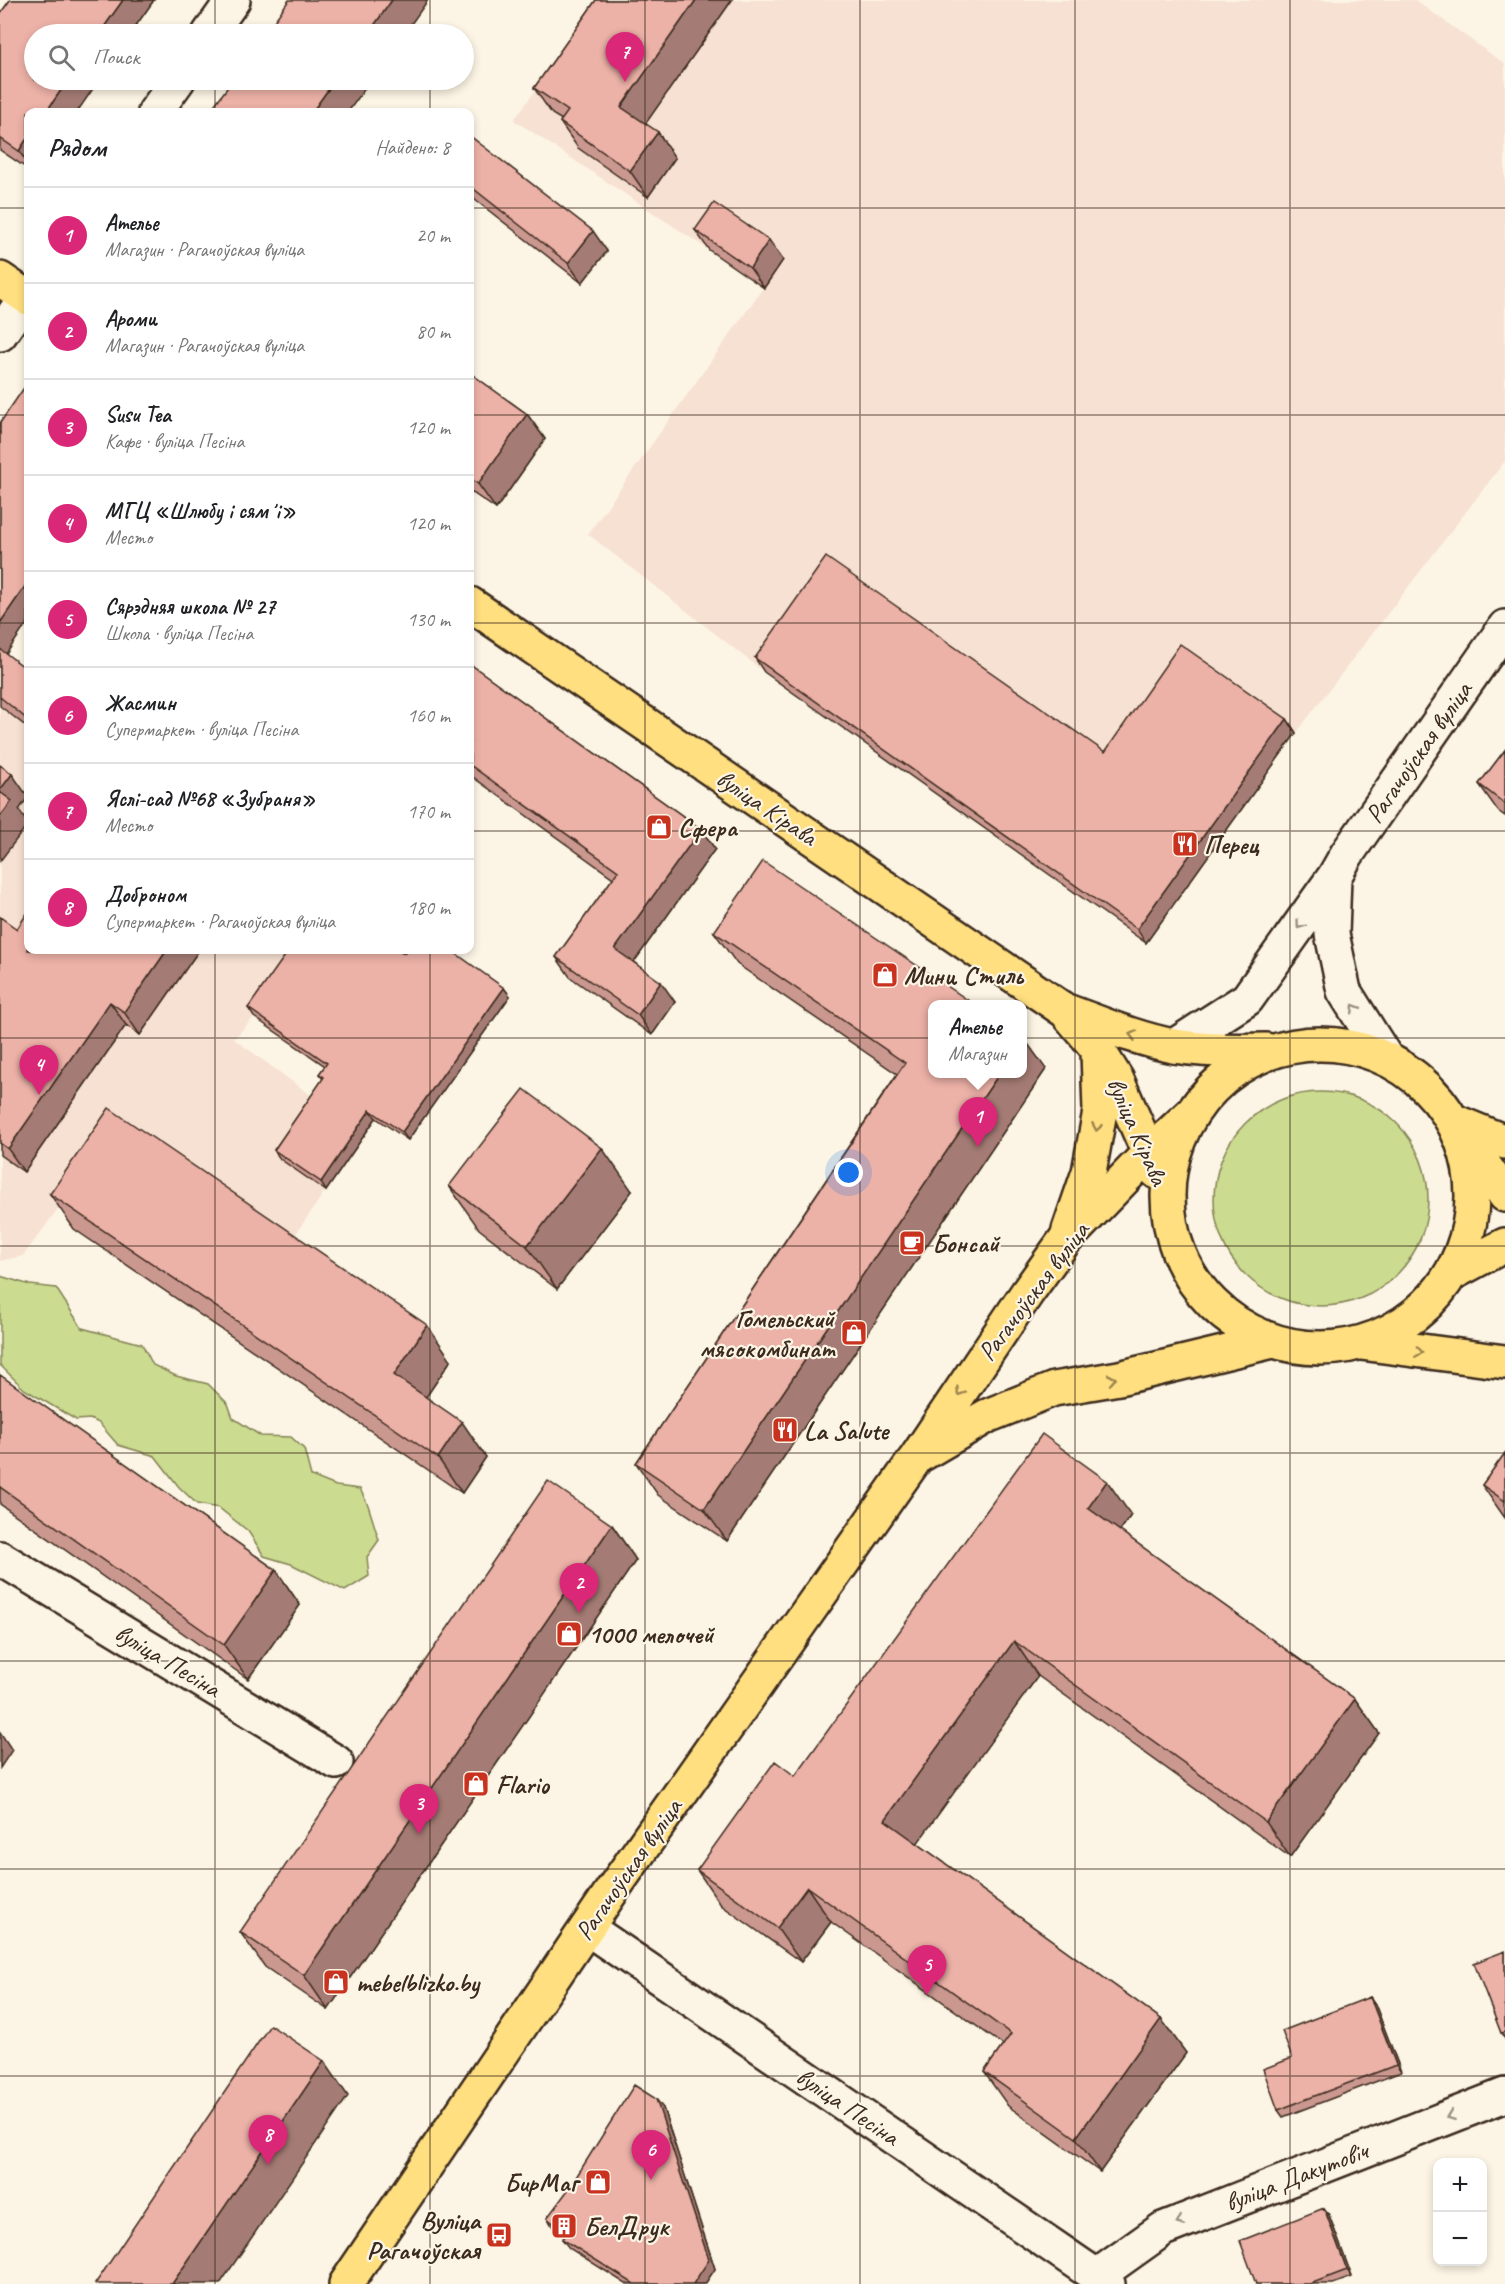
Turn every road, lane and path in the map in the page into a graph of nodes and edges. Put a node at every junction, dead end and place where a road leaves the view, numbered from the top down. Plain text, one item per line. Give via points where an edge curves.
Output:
1 (233, 0) edge
2 (216, 24) edge
3 (171, 90) edge
4 (158, 108) edge
5 (0, 279) edge
6 (24, 294) edge
7 (24, 301) edge
8 (0, 334) edge
9 (474, 607) edge
10 (1505, 627) edge
11 (1334, 877) junction
12 (1064, 1010) junction
13 (1173, 1046) junction
14 (1097, 1048) junction
15 (1274, 1050) junction
16 (1386, 1058) junction
17 (1192, 1113) junction
18 (1454, 1121) junction
19 (1505, 1142) edge
20 (1149, 1153) junction
21 (1505, 1195) edge
22 (1167, 1196) junction
23 (1065, 1240) junction
24 (1505, 1245) edge
25 (1451, 1274) junction
26 (1273, 1341) junction
27 (1361, 1343) junction
28 (1505, 1362) edge
29 (916, 1458) junction
30 (0, 1558) edge
31 (336, 1762) dead end
32 (587, 1928) junction
33 (1505, 2095) edge
34 (1102, 2280) edge
35 (346, 2284) edge

1 - 2 street
3 - 4 street
5 - 6 main road
7 - 8 street
9 - 12 main road, вуліца Кірава
10 - 11 street, Рагачоўская вуліца
11 -> 13 street, Рагачоўская вуліца via 1247,999
16 -> 11 street, Рагачоўская вуліца via 1344,991 1332,934
13 -> 12 main road, вуліца Кірава
12 - 14 main road, вуліца Кірава
13 - 15 main road, вуліца Кірава via 1223,1052
14 - 20 main road, вуліца Кірава via 1117,1080
14 -> 23 main road via 1100,1111 1089,1172
15 - 16 main road, вуліца Кірава via 1331,1043
15 - 17 main road via 1227,1074
16 - 18 main road, вуліца Кірава via 1425,1085
17 - 20 main road, Рагачоўская вуліца
17 - 22 main road via 1173,1153
18 - 19 main road
18 - 21 main road
18 - 25 main road via 1471,1172 1470,1224
20 - 22 main road, вуліца Кірава
20 - 23 main road, Рагачоўская вуліца
22 - 26 main road via 1172,1234 1186,1270 1209,1300 1238,1325
23 -> 29 main road, Рагачоўская вуліца
24 - 25 main road
25 - 27 main road via 1413,1317
26 - 27 main road via 1317,1348
29 -> 26 main road, Рагачоўская вуліца via 987,1416 1054,1389 1119,1378
27 -> 28 main road
29 - 32 main road, Рагачоўская вуліца
30 - 31 street, вуліца Песіна
32 - 34 street, вуліца Песіна
32 - 35 main road, Рагачоўская вуліца
33 -> 34 street, вуліца Дакутовіч via 1163,2229

